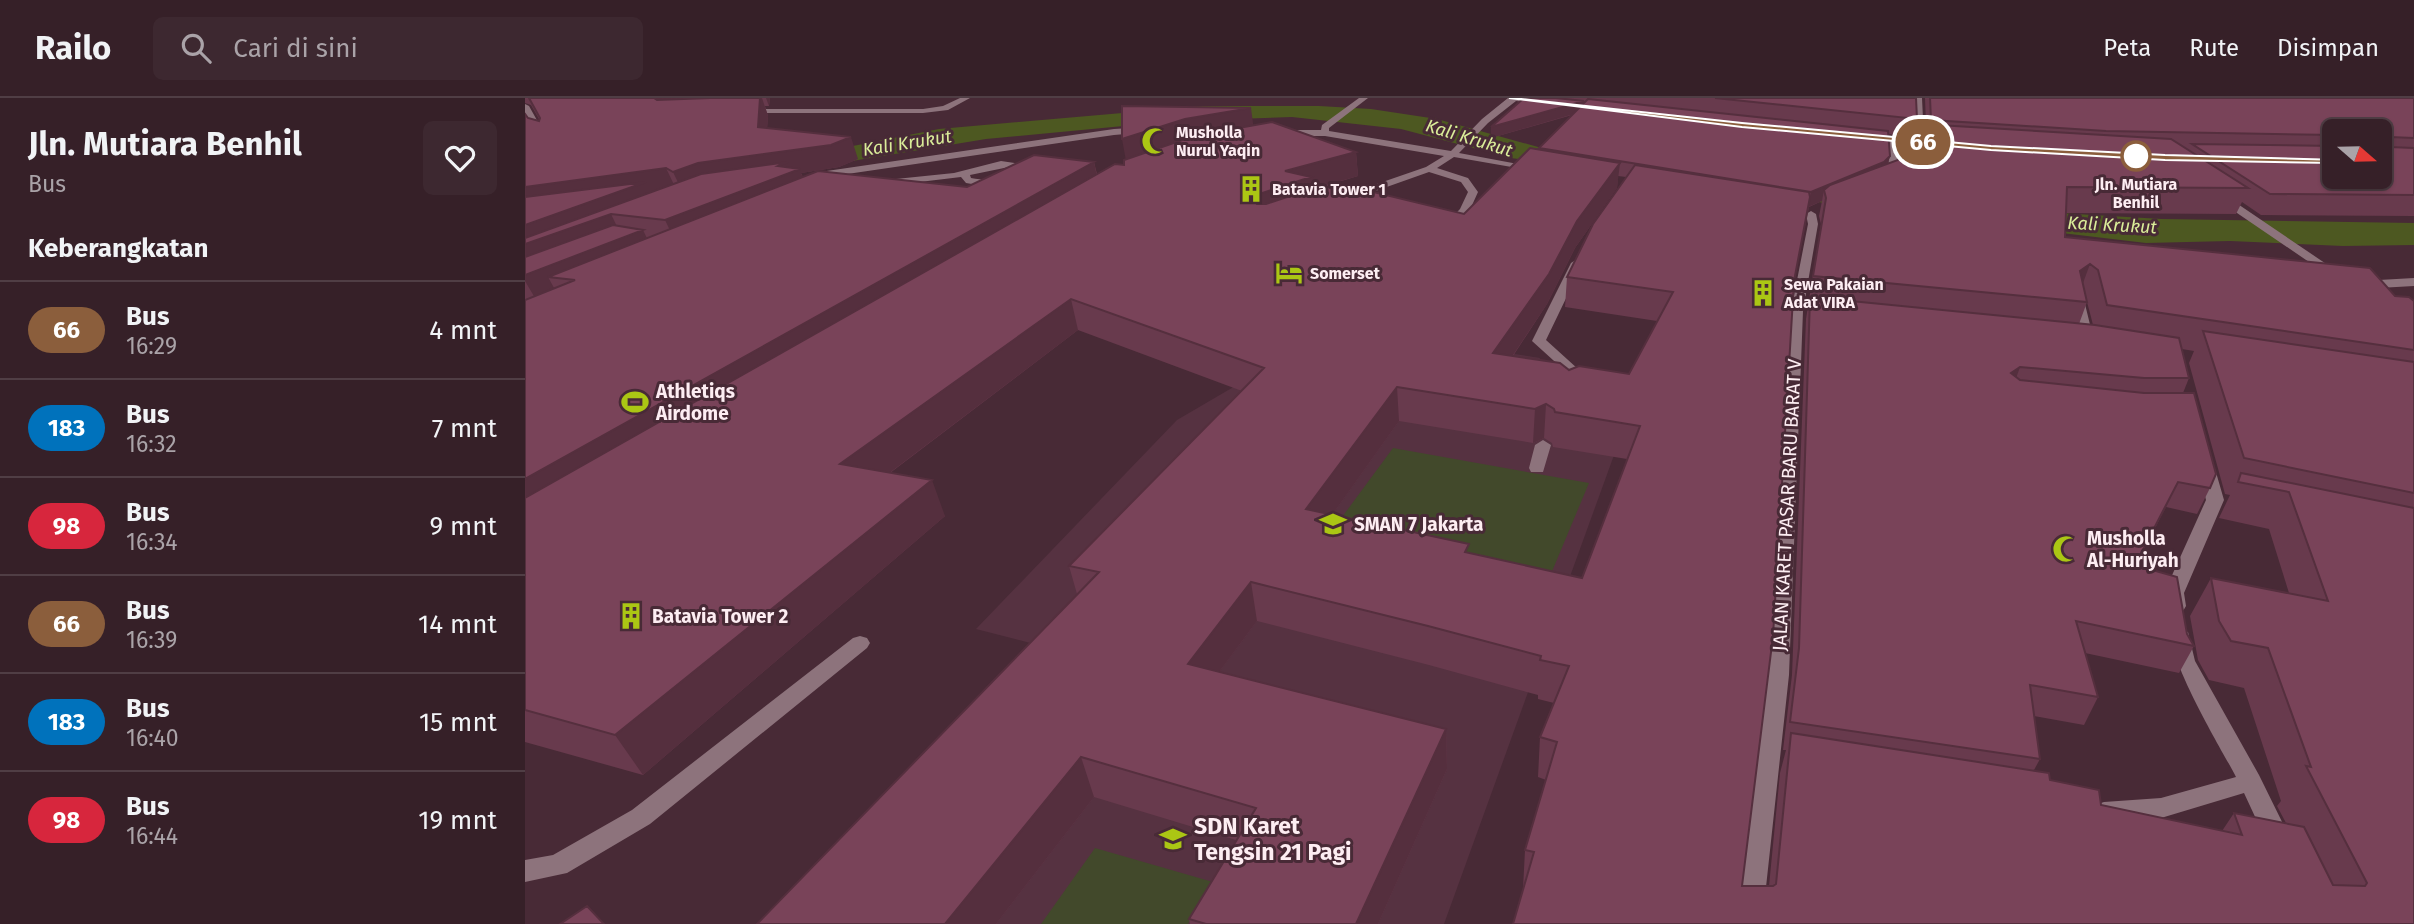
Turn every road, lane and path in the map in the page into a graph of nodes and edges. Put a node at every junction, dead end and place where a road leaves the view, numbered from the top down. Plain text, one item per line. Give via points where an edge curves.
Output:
1 (966, 98) edge
2 (1514, 98) edge
3 (1918, 98) edge
4 (1360, 101) edge
5 (1555, 103) edge
6 (525, 106) edge
7 (729, 111) edge
8 (1160, 131) edge
9 (1270, 132) edge
10 (1325, 134) junction
11 (1852, 136) edge
12 (545, 138) edge
13 (1891, 139) junction
14 (1264, 142) edge
15 (1920, 142) junction
16 (1932, 143) edge
17 (1456, 152) junction
18 (1429, 169) junction
19 (1548, 170) edge
20 (965, 174) junction
21 (801, 178) edge
22 (876, 185) edge
23 (2205, 186) edge
24 (1870, 187) edge
25 (1340, 200) edge
26 (1809, 211) edge
27 (1445, 231) edge
28 (1583, 250) edge
29 (2414, 282) edge
30 (2350, 285) junction
31 (2078, 300) edge
32 (2371, 303) edge
33 (2087, 341) edge
34 (1568, 397) edge
35 (1543, 445) dead end
36 (2202, 448) edge
37 (1537, 468) dead end
38 (859, 643) dead end
39 (1769, 759) junction
40 (1795, 764) edge
41 (2251, 782) junction
42 (2080, 808) edge
43 (2290, 865) edge
44 (525, 871) edge
45 (1748, 924) edge

1 - 7 street via 946,108 923,111
2 - 5 street
2 - 17 street
3 - 15 street
4 - 10 street via 1330,122
6 - 12 street
8 - 21 street via 1114,132
9 - 10 street
10 - 14 street
10 - 17 street
11 - 13 street
13 - 15 street
13 - 24 street via 1894,172
15 - 16 street
17 - 18 street
17 - 19 street
18 - 25 street
18 - 27 street via 1465,180 1473,192 1465,210
20 - 20 street via 999,164 1025,169 1011,179 981,183 966,180
20 - 22 street
23 - 30 street
26 - 39 street, JALAN KARET PASAR BARU BARAT V via 1814,224
28 - 34 street via 1539,341 1571,369
29 - 30 street
30 - 32 street
31 - 33 street
35 - 37 street
36 - 41 street via 2221,501 2174,593 2185,661
38 - 44 street via 641,817 558,865
39 - 40 street
39 - 45 street, JALAN KARET PASAR BARU BARAT V
41 - 42 street via 2161,808 2104,812
41 - 43 street

